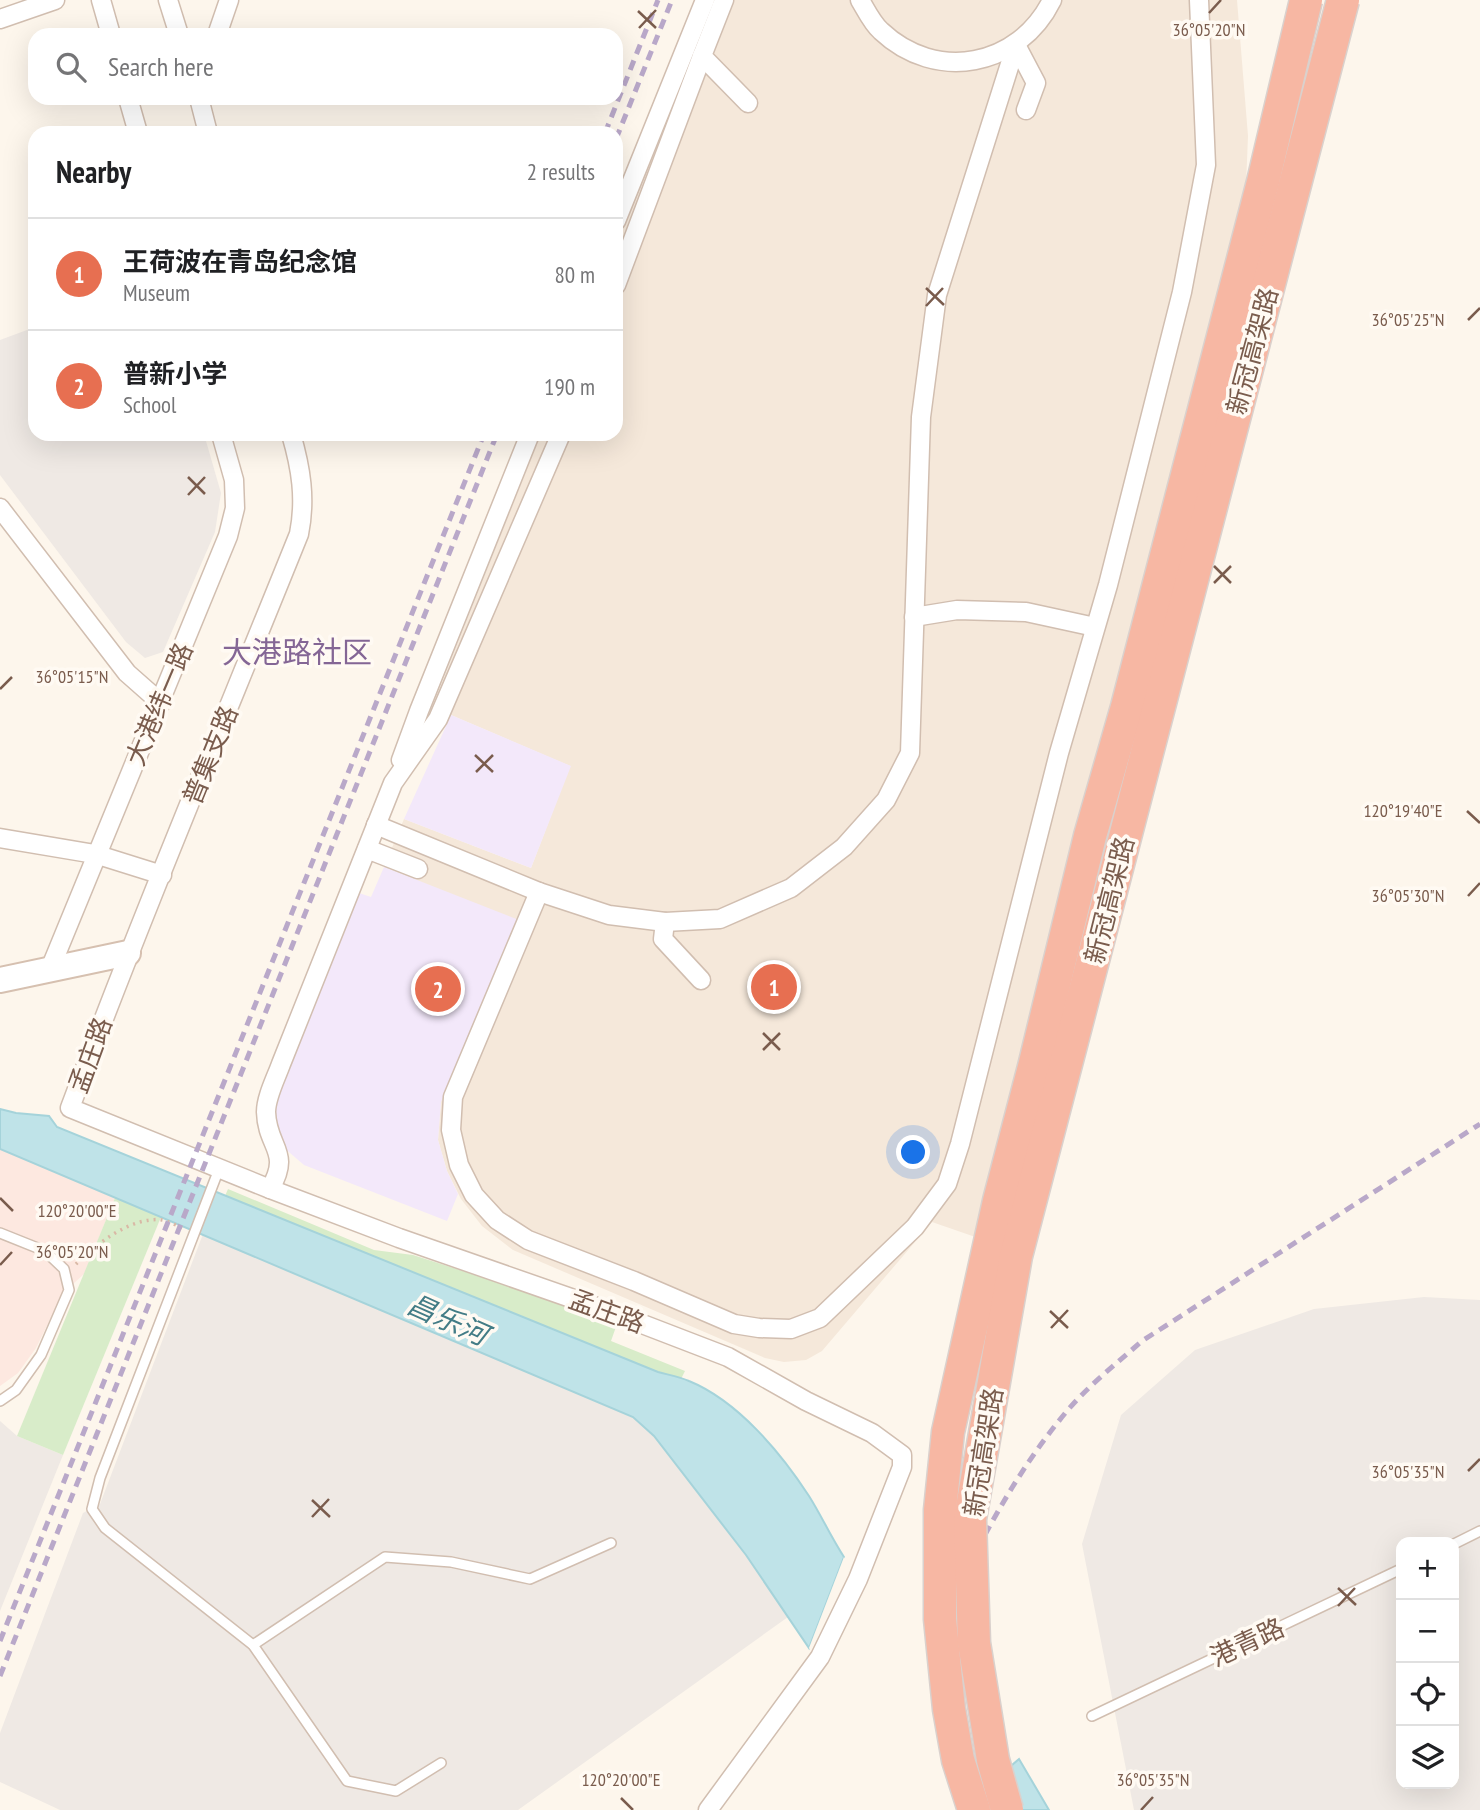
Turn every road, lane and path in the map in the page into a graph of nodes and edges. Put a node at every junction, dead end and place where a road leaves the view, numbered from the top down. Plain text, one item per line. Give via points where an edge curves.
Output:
1 (55, 0) edge
2 (101, 0) edge
3 (168, 0) edge
4 (229, 0) edge
5 (705, 0) edge
6 (724, 0) edge
7 (860, 0) edge
8 (1052, 0) edge
9 (1199, 0) edge
10 (1306, 0) edge
11 (1343, 0) edge
12 (0, 19) edge
13 (109, 28) edge
14 (177, 28) edge
15 (219, 28) edge
16 (1016, 45) junction
17 (702, 56) junction
18 (748, 103) dead end
19 (130, 105) edge
20 (201, 105) edge
21 (1026, 110) dead end
22 (136, 126) edge
23 (206, 126) edge
24 (623, 204) edge
25 (623, 266) edge
26 (223, 441) edge
27 (294, 441) edge
28 (527, 441) edge
29 (558, 441) edge
30 (0, 508) edge
31 (914, 617) junction
32 (1096, 627) junction
33 (161, 702) junction
34 (393, 783) junction
35 (376, 825) junction
36 (0, 838) edge
37 (367, 849) junction
38 (95, 854) junction
39 (418, 869) dead end
40 (162, 875) junction
41 (538, 892) junction
42 (665, 922) junction
43 (128, 953) junction
44 (50, 969) junction
45 (0, 980) edge
46 (701, 980) dead end
47 (219, 1169) junction
48 (270, 1189) junction
49 (195, 1232) junction
50 (0, 1233) edge
51 (65, 1275) junction
52 (0, 1401) edge
53 (1480, 1531) edge
54 (1459, 1542) edge
55 (611, 1544) dead end
56 (1396, 1571) edge
57 (253, 1645) junction
58 (1092, 1716) dead end
59 (441, 1763) dead end
60 (708, 1810) edge
61 (974, 1810) edge
62 (1007, 1810) edge

1 - 12 street
2 - 13 street
3 - 14 street
4 - 15 street
5 - 24 street
6 - 17 street
7 - 16 street via 880,30 910,52 945,62 982,60
8 - 16 street via 1043,19
9 - 32 street via 1206,165 1182,292
10 - 61 highway, 新冠高架路, bridge via 1263,182 1090,836 947,1432 940,1510 940,1619 958,1760
11 - 62 highway, 新冠高架路, bridge via 1016,1256 970,1519 974,1643 993,1760
16 - 21 street via 1036,83
16 - 31 street via 937,295 922,417
17 - 18 street
17 - 25 street
19 - 22 street
20 - 23 street
26 - 33 street, 大港纬一路 via 234,481 235,508
27 - 40 street, 普集支路 via 304,510 299,534
28 - 34 street
29 - 34 street via 438,719
30 - 33 street via 127,673
31 - 32 street via 957,610 1026,612
31 - 42 street via 910,753 886,800 844,846 792,888 720,919
32 - 41 street via 947,1184 915,1227 820,1318 791,1329 734,1324 528,1240 497,1220 474,1195 459,1165 451,1130 453,1097
33 - 38 street, 大港纬一路
34 - 35 street
35 - 37 street
35 - 41 street
36 - 38 street
37 - 39 street
37 - 48 street via 266,1109 270,1134 281,1156
38 - 40 street
38 - 44 street, 大港纬一路
40 - 43 street, 普集支路
41 - 42 street via 609,915
42 - 46 street via 663,939
43 - 44 street
43 - 47 street, 孟庄路 via 71,1108
44 - 45 street
47 - 48 street, 孟庄路
47 - 49 lane
48 - 60 street, 孟庄路 via 728,1357 872,1433 901,1455 902,1467 858,1579 820,1657
49 - 51 path via 163,1220 138,1223 112,1234
49 - 57 lane via 92,1509 105,1528
50 - 51 lane via 45,1251
51 - 52 lane via 69,1290 41,1355 16,1390
53 - 54 lane
55 - 57 lane via 530,1579 451,1562 385,1557
56 - 58 lane, 港青路
57 - 59 lane via 347,1781 396,1791

